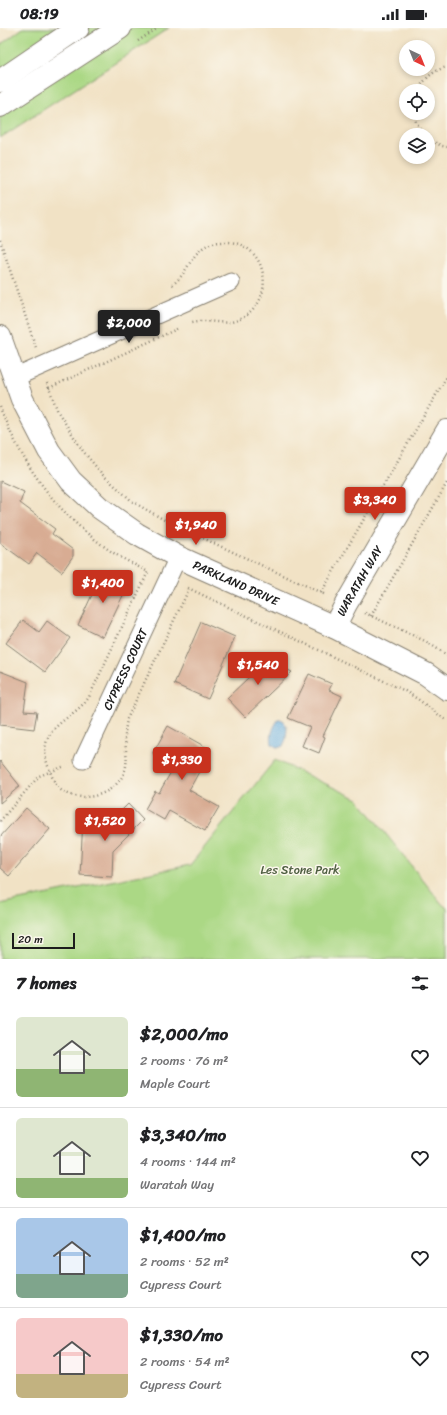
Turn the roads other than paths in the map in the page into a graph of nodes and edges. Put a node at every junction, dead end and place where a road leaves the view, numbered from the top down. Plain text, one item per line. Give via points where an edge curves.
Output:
1 (78, 28) edge
2 (120, 28) edge
3 (0, 81) edge
4 (0, 106) edge
5 (231, 282) dead end
6 (0, 337) edge
7 (14, 378) junction
8 (447, 431) edge
9 (178, 557) junction
10 (334, 628) junction
11 (447, 689) edge
12 (83, 760) road end

1 - 3 street
2 - 4 street
5 - 7 street
6 - 7 street, PARKLAND DRIVE
7 - 9 street, PARKLAND DRIVE via 49,451 71,481 100,508 137,534
8 - 10 street, WARATAH WAY
9 - 10 street, PARKLAND DRIVE
9 - 12 street, CYPRESS COURT
10 - 11 street, PARKLAND DRIVE via 426,674

